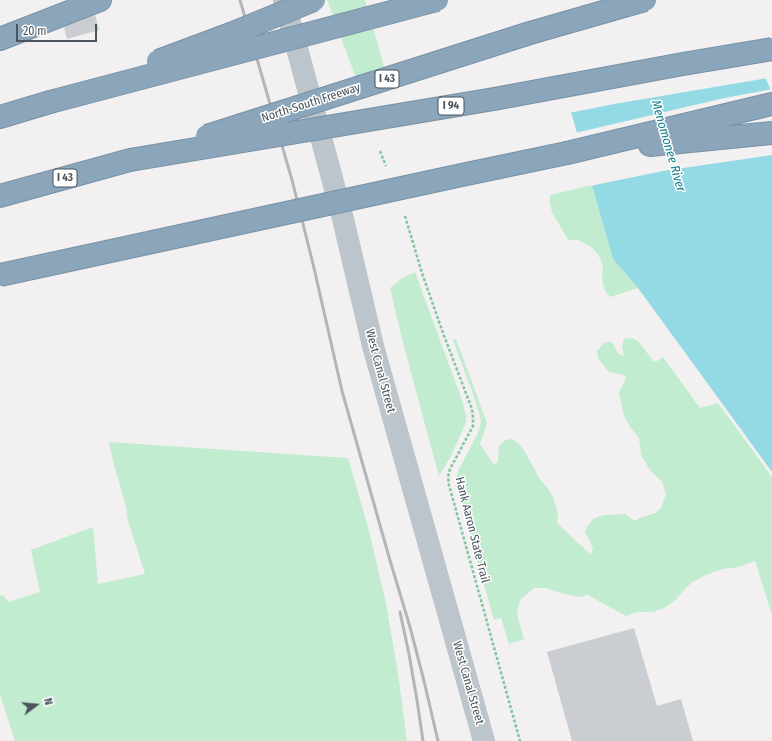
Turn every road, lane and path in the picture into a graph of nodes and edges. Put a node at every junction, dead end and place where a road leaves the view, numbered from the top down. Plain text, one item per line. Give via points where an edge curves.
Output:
1 (100, 0) edge
2 (284, 0) edge
3 (314, 0) edge
4 (437, 0) edge
5 (645, 0) edge
6 (0, 39) edge
7 (772, 49) edge
8 (50, 102) junction
9 (772, 104) edge
10 (0, 117) edge
11 (772, 133) edge
12 (567, 153) junction
13 (130, 160) junction
14 (0, 196) edge
15 (405, 216) dead end
16 (0, 275) edge
17 (484, 741) edge
18 (520, 741) edge

1 - 6 highway
2 - 17 street, West Canal Street via 341,212 373,346
3 - 8 highway, bridge
4 - 8 highway, bridge
5 - 13 highway, North-South Freeway / I 43, bridge via 530,33
7 - 13 highway, I 94, bridge
8 - 10 highway
9 - 12 highway
11 - 12 highway
12 - 16 highway, bridge
13 - 14 highway, North-South Freeway / I 43
15 - 18 path, Hank Aaron State Trail via 472,409 473,426 450,469 449,485

